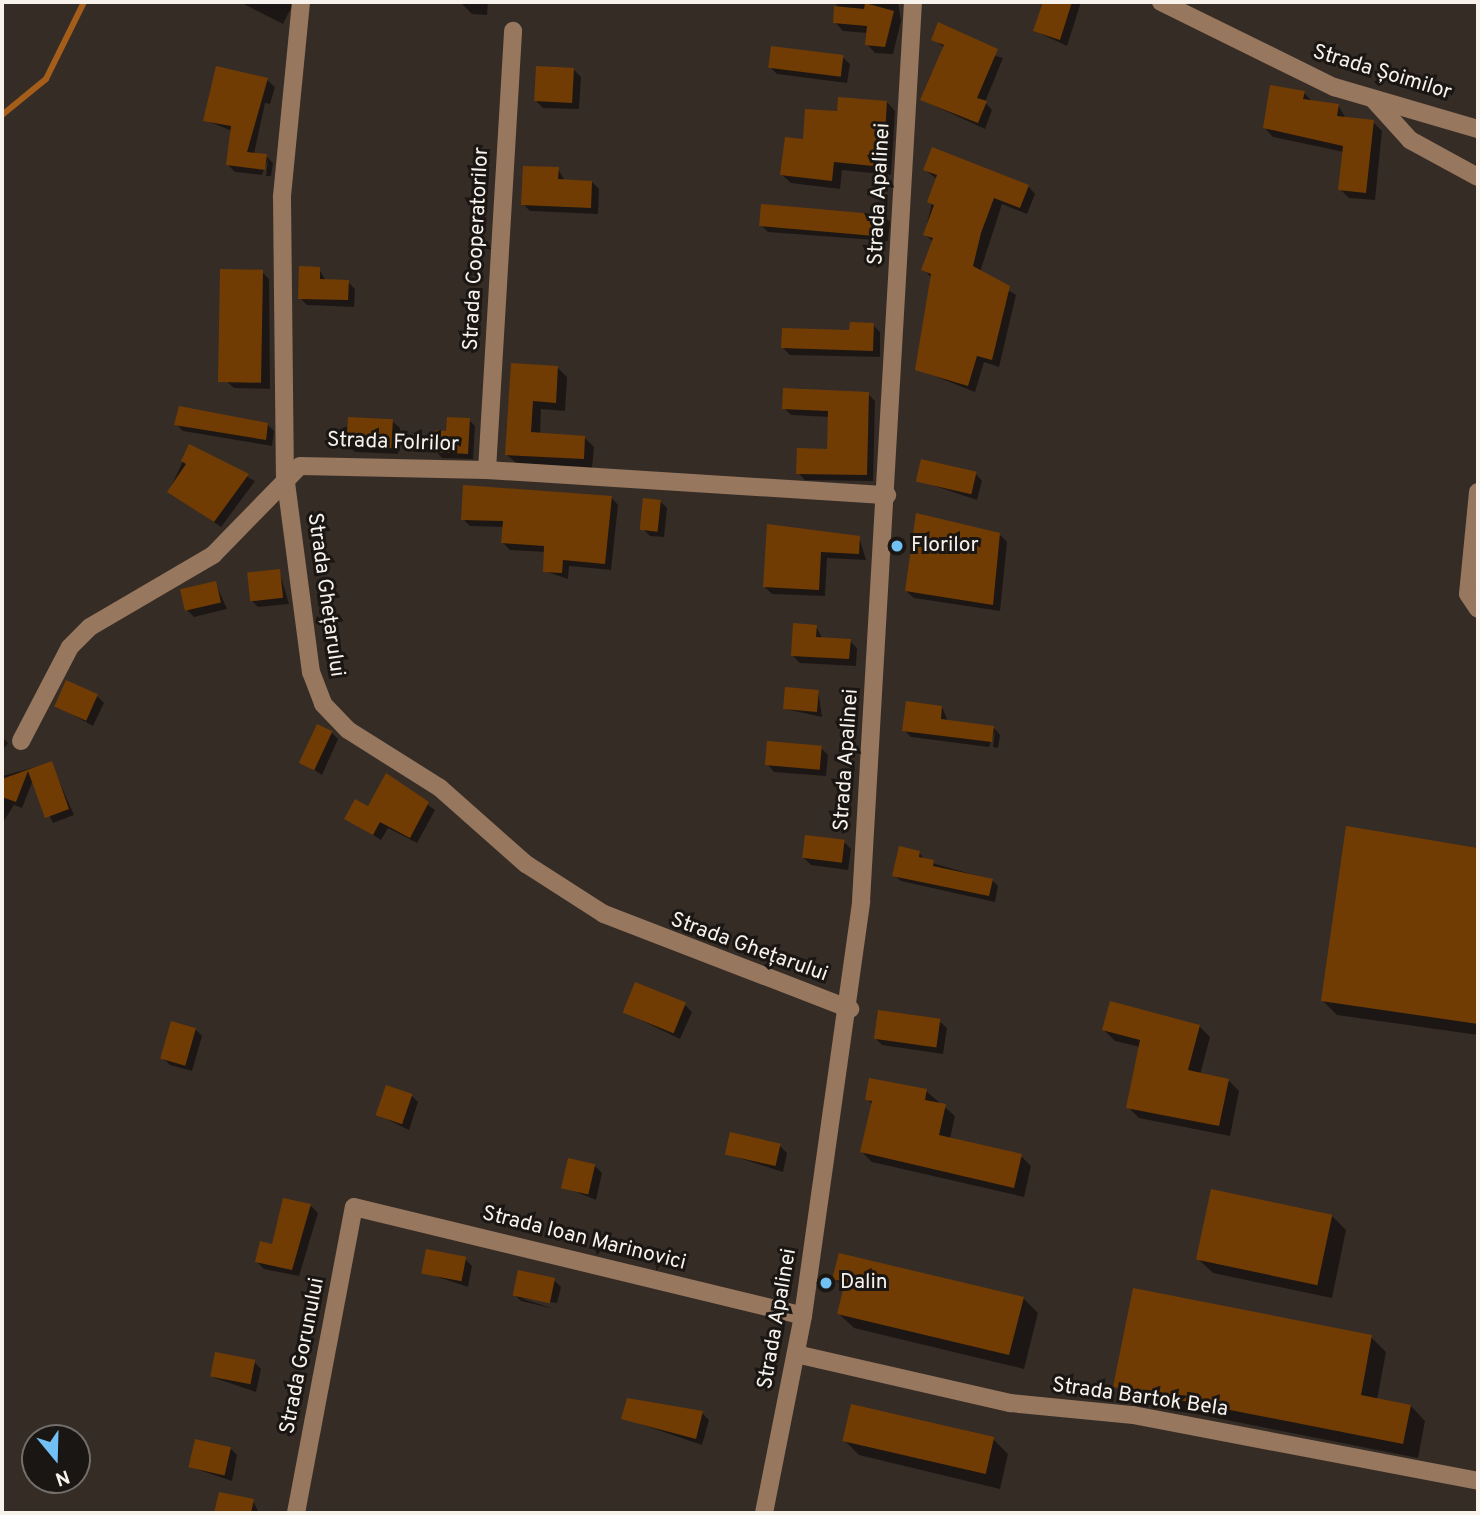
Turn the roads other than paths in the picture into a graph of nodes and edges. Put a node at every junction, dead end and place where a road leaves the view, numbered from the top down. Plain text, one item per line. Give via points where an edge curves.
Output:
1 (301, 2) edge
2 (913, 2) edge
3 (1161, 2) edge
4 (513, 32) dead end
5 (1373, 99) junction
6 (1478, 129) edge
7 (1478, 177) edge
8 (487, 470) junction
9 (285, 475) junction
10 (1478, 492) edge
11 (887, 495) junction
12 (1478, 608) edge
13 (20, 741) dead end
14 (850, 1009) junction
15 (354, 1207) joint
16 (803, 1316) junction
17 (796, 1353) junction
18 (1478, 1481) edge
19 (296, 1513) edge
20 (764, 1513) edge

1 - 9 street, Strada Ghețarului via 282,197
2 - 11 street, Strada Apalinei
3 - 5 street, Strada Șoimilor via 1289,67
4 - 8 street, Strada Cooperatorilor
5 - 6 street, Strada Șoimilor
5 - 7 street via 1410,140
8 - 9 street, Strada Folrilor via 320,462
8 - 11 street, Strada Folrilor
9 - 13 street, Strada Folrilor via 213,555 90,626 70,647
9 - 14 street, Strada Ghețarului via 311,672 335,719 440,788 526,864 604,914
10 - 12 street via 1468,594
11 - 14 street, Strada Apalinei
14 - 16 street, Strada Apalinei
15 - 16 street, Strada Ioan Marinovici
15 - 19 street, Strada Gorunului
16 - 17 street, Strada Apalinei
17 - 18 street, Strada Bartok Bela via 1010,1403 1133,1415
17 - 20 street, Strada Apalinei

